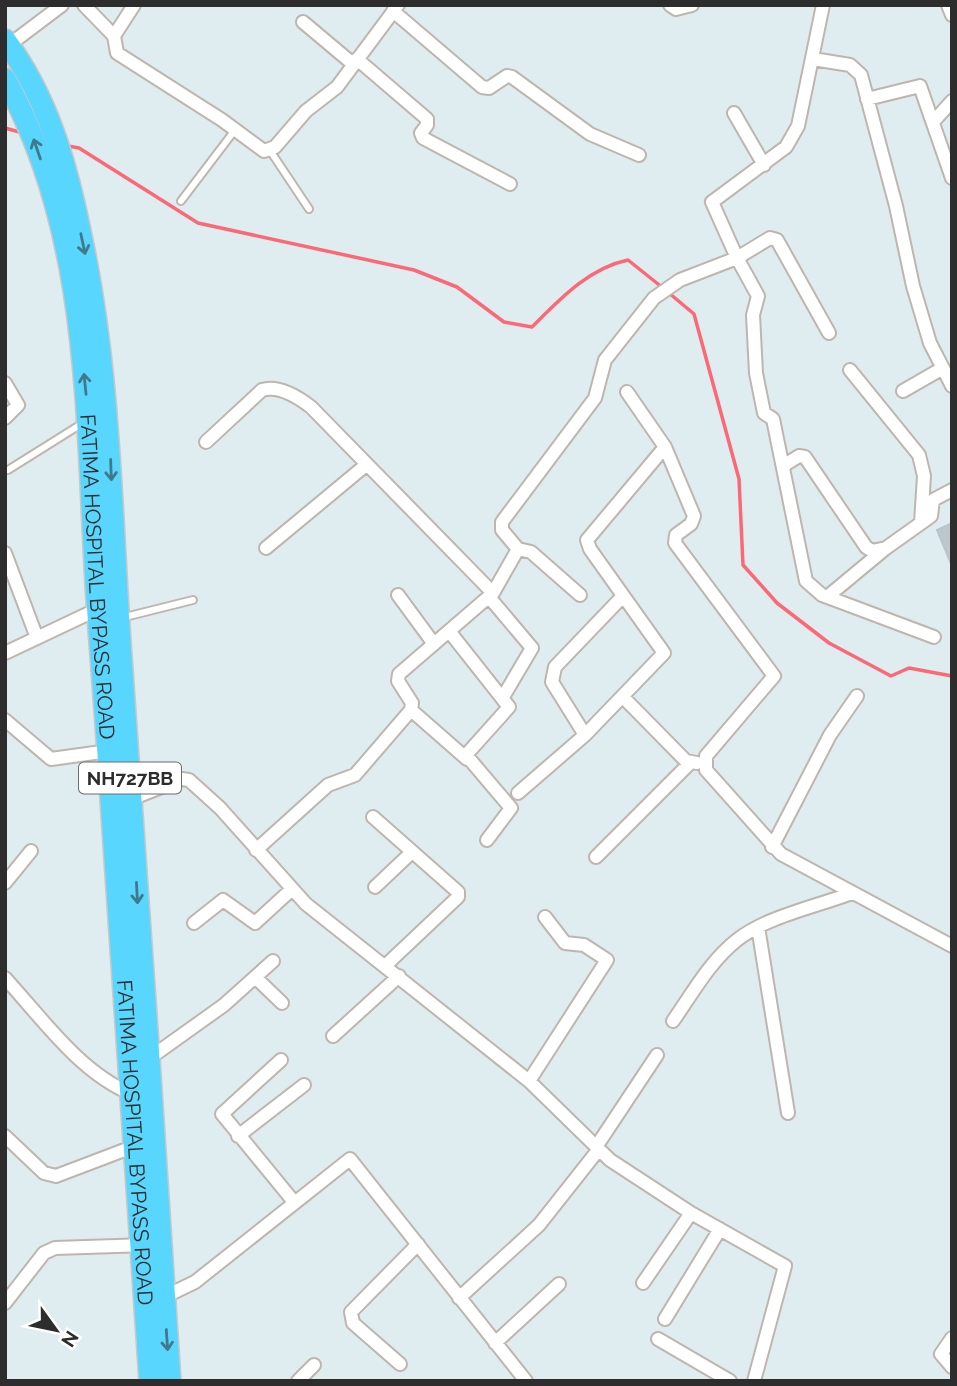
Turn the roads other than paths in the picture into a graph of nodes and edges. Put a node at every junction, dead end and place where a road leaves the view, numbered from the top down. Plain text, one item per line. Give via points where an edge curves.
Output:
1 (62, 5) edge
2 (84, 5) edge
3 (134, 5) edge
4 (670, 5) edge
5 (692, 5) edge
6 (824, 5) edge
7 (948, 5) edge
8 (395, 8) edge
9 (952, 15) edge
10 (303, 22) dead end
11 (114, 36) junction
12 (7, 43) edge
13 (813, 60) junction
14 (355, 62) junction
15 (5, 79) edge
16 (867, 99) junction
17 (952, 101) edge
18 (734, 113) dead end
19 (933, 122) junction
20 (235, 129) junction
21 (269, 149) junction
22 (639, 155) dead end
23 (764, 165) junction
24 (952, 178) edge
25 (59, 182) junction
26 (510, 184) dead end
27 (181, 201) dead end
28 (309, 209) dead end
29 (737, 258) junction
30 (829, 333) dead end
31 (850, 370) dead end
32 (949, 378) edge
33 (5, 383) edge
34 (903, 391) dead end
35 (627, 392) dead end
36 (5, 418) edge
37 (88, 420) junction
38 (206, 442) dead end
39 (664, 447) junction
40 (366, 465) junction
41 (783, 466) junction
42 (8, 470) dead end
43 (952, 490) edge
44 (921, 523) junction
45 (267, 548) dead end
46 (886, 548) junction
47 (518, 549) junction
48 (5, 553) edge
49 (398, 595) dead end
50 (491, 595) junction
51 (580, 595) dead end
52 (623, 596) junction
53 (827, 597) junction
54 (194, 600) dead end
55 (98, 609) junction
56 (118, 618) junction
57 (449, 631) junction
58 (934, 636) dead end
59 (37, 638) junction
60 (434, 644) junction
61 (5, 653) edge
62 (857, 696) dead end
63 (503, 697) junction
64 (623, 697) junction
65 (411, 710) junction
66 (5, 720) edge
67 (585, 735) junction
68 (109, 751) junction
69 (467, 759) junction
70 (704, 762) junction
71 (689, 764) junction
72 (517, 793) dead end
73 (131, 799) junction
74 (373, 817) dead end
75 (487, 840) dead end
76 (125, 845) junction
77 (772, 847) junction
78 (31, 850) dead end
79 (256, 850) junction
80 (412, 852) junction
81 (596, 857) dead end
82 (5, 883) edge
83 (375, 887) dead end
84 (292, 889) junction
85 (852, 893) junction
86 (545, 917) dead end
87 (194, 923) dead end
88 (758, 927) junction
89 (952, 946) edge
90 (273, 961) dead end
91 (386, 965) junction
92 (399, 976) junction
93 (255, 977) junction
94 (5, 978) edge
95 (282, 1003) dead end
96 (673, 1021) dead end
97 (333, 1036) dead end
98 (657, 1055) dead end
99 (147, 1060) junction
100 (281, 1060) dead end
101 (529, 1081) junction
102 (304, 1085) dead end
103 (132, 1094) junction
104 (788, 1113) dead end
105 (5, 1136) edge
106 (238, 1136) junction
107 (135, 1146) junction
108 (597, 1148) junction
109 (294, 1202) junction
110 (691, 1213) junction
111 (720, 1229) junction
112 (151, 1244) junction
113 (418, 1244) junction
114 (643, 1283) dead end
115 (559, 1284) dead end
116 (164, 1297) junction
117 (459, 1298) junction
118 (5, 1303) edge
119 (665, 1319) dead end
120 (952, 1338) edge
121 (658, 1339) dead end
122 (495, 1343) junction
123 (400, 1364) dead end
124 (314, 1365) dead end
125 (952, 1367) edge
126 (149, 1381) edge
127 (170, 1381) edge
128 (298, 1381) edge
129 (526, 1381) edge
130 (730, 1381) edge
131 (754, 1381) edge

1 - 12 street
2 - 11 street
3 - 11 street
4 - 5 street via 676,9
6 - 13 street
7 - 9 street
8 - 14 street
8 - 22 street via 482,87 512,77 590,134
10 - 14 street
11 - 20 street via 117,53
12 - 25 highway, NH727BB via 44,103
13 - 16 street via 855,67
13 - 23 street via 798,126 786,147
14 - 21 street via 337,87
14 - 26 street via 427,119 423,138
25 -> 15 highway, FATIMA HOSPITAL BYPASS ROAD / NH727BB
16 - 19 street via 920,86
16 - 32 street via 913,286 930,343
17 - 19 street
18 - 23 street
19 - 24 street
20 - 21 street via 264,151
20 - 27 lane
21 - 28 lane
23 - 29 street via 712,202
37 -> 25 highway, FATIMA HOSPITAL BYPASS ROAD / NH727BB
25 -> 56 highway, FATIMA HOSPITAL BYPASS ROAD / NH727BB via 88,266 106,394
29 - 30 street via 770,238 777,240
29 - 41 street via 758,296 753,315 757,373 764,413 773,419
29 - 47 street via 680,280 654,298 606,360 595,398 502,522 502,530
31 - 44 street via 919,455 924,475
32 - 34 street
33 - 36 street via 18,405
35 - 39 street
37 - 42 lane
37 - 55 highway, FATIMA HOSPITAL BYPASS ROAD / NH727BB
38 - 40 street via 254,396 274,388 311,407
39 - 52 street via 587,540
39 - 70 street via 694,520 676,535 675,544 774,676
40 - 45 street
40 - 50 street
41 - 46 street via 805,457 866,547 872,551
41 - 53 street via 806,581
43 - 44 street via 933,500 931,516
44 - 46 street
46 - 53 street
47 - 50 street
47 - 51 street via 531,552
48 - 59 street
49 - 60 street
50 - 57 street
50 - 63 street via 532,648
52 - 64 street via 664,653
52 - 67 street via 552,675
53 - 58 street
54 - 56 lane
55 - 59 street
55 - 68 highway, FATIMA HOSPITAL BYPASS ROAD / NH727BB
56 - 73 highway, FATIMA HOSPITAL BYPASS ROAD / NH727BB
57 - 60 street
57 - 63 street
59 - 61 street
60 - 65 street via 397,677 412,703
62 - 77 street via 830,735
63 - 69 street via 508,711 468,750
64 - 67 street
64 - 71 street
65 - 69 street
65 - 79 street via 355,775 327,785
66 - 68 street via 51,759
67 - 72 street
68 - 76 highway, FATIMA HOSPITAL BYPASS ROAD / NH727BB
69 - 75 street via 511,808
70 - 71 street
70 - 77 street
71 - 81 street
73 - 76 highway, FATIMA HOSPITAL BYPASS ROAD / NH727BB
73 - 79 street via 186,778
74 - 80 street
76 -> 99 highway, FATIMA HOSPITAL BYPASS ROAD / NH727BB
76 - 103 highway, FATIMA HOSPITAL BYPASS ROAD / NH727BB
77 - 85 street
78 - 82 street
79 - 84 street
80 - 83 street
80 - 91 street via 458,892 458,897
84 - 87 street via 255,923 223,900
84 - 91 street
85 - 88 street
85 - 89 street
86 - 101 street via 565,943 584,945 607,960
88 - 96 street via 719,958
88 - 104 street
90 - 93 street
91 - 92 street
92 - 97 street
92 - 101 street
93 - 95 street
93 - 99 street
94 - 103 street via 84,1063
98 - 108 street
99 - 112 highway, FATIMA HOSPITAL BYPASS ROAD / NH727BB
100 - 106 street via 223,1111 223,1119
101 - 108 street
102 - 106 street
103 - 107 highway, FATIMA HOSPITAL BYPASS ROAD / NH727BB
105 - 107 street via 44,1173 56,1177
106 - 109 street
107 - 112 highway, FATIMA HOSPITAL BYPASS ROAD / NH727BB
108 - 110 street
108 - 117 street via 539,1225
109 - 113 street via 350,1159
109 - 116 street via 195,1282
110 - 111 street
110 - 114 street
111 - 119 street
111 - 131 street via 785,1266
112 - 116 highway, FATIMA HOSPITAL BYPASS ROAD / NH727BB
112 - 118 street via 72,1246 44,1253
112 - 126 highway, FATIMA HOSPITAL BYPASS ROAD / NH727BB
113 - 117 street
113 - 123 street via 351,1312 353,1323
115 - 122 street
116 -> 127 highway, FATIMA HOSPITAL BYPASS ROAD / NH727BB
117 - 122 street
120 - 125 street via 941,1354
121 - 130 street
122 - 129 street
124 - 128 street

